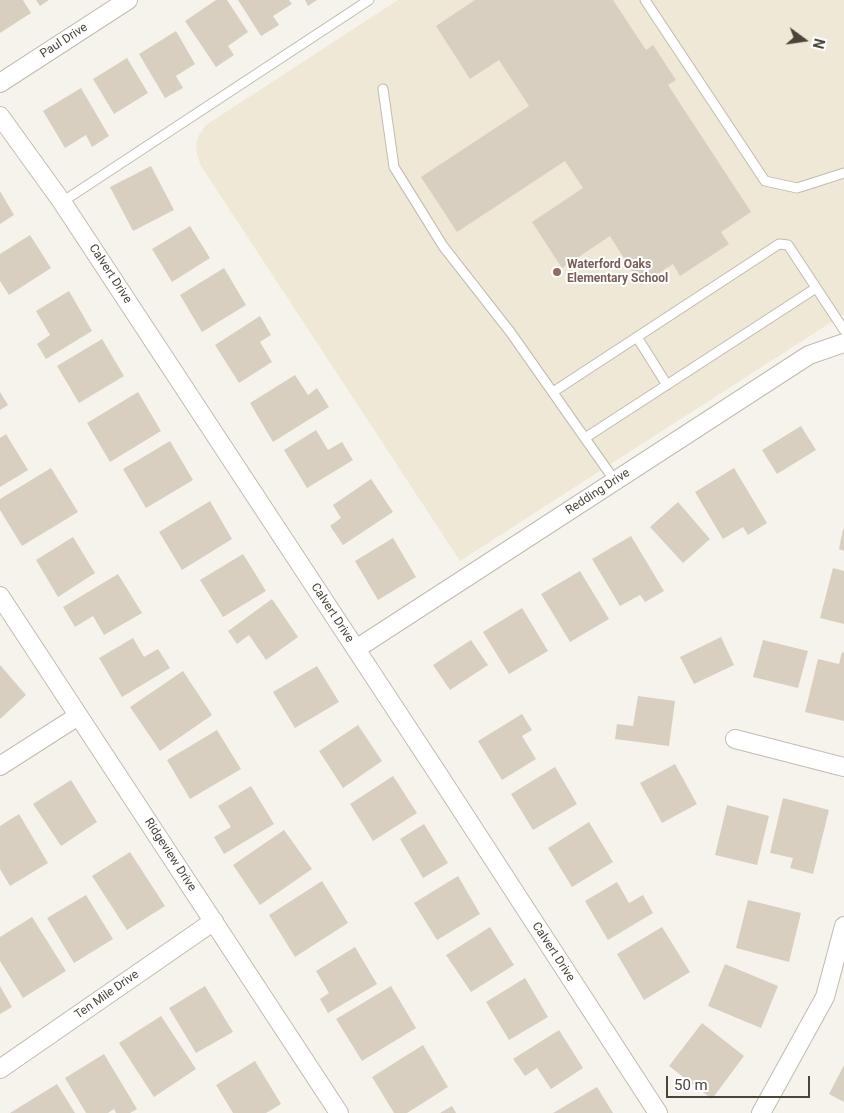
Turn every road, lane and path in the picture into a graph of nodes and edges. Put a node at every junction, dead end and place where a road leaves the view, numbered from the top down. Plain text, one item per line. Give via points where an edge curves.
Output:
1 (128, 0) edge
2 (369, 0) edge
3 (645, 0) edge
4 (0, 83) edge
5 (383, 89) dead end
6 (0, 116) edge
7 (844, 173) edge
8 (62, 202) junction
9 (816, 288) junction
10 (844, 330) edge
11 (637, 337) junction
12 (844, 343) edge
13 (667, 385) junction
14 (553, 392) junction
15 (584, 438) junction
16 (615, 481) junction
17 (0, 596) edge
18 (356, 649) junction
19 (78, 716) junction
20 (735, 739) dead end
21 (0, 766) edge
22 (844, 767) edge
23 (214, 922) junction
24 (844, 926) edge
25 (0, 1069) edge
26 (339, 1113) edge
27 (658, 1113) edge
28 (761, 1113) edge

1 - 4 street, Paul Drive
2 - 8 lane
3 - 7 lane via 765,181 797,188
5 - 14 lane via 394,166 443,246
6 - 8 street, Calvert Drive
8 - 18 street, Calvert Drive
9 - 10 lane
9 - 11 lane via 788,245 779,244
9 - 13 lane
11 - 13 lane
11 - 14 lane
12 - 16 street, Redding Drive via 809,355
13 - 15 lane
14 - 15 lane
15 - 16 lane
16 - 18 street, Redding Drive
17 - 19 street, Ridgeview Drive
18 - 27 street, Calvert Drive
19 - 21 street
19 - 23 street, Ridgeview Drive
20 - 22 street
23 - 25 street, Ten Mile Drive
23 - 26 street, Ridgeview Drive
24 - 28 street via 825,997

